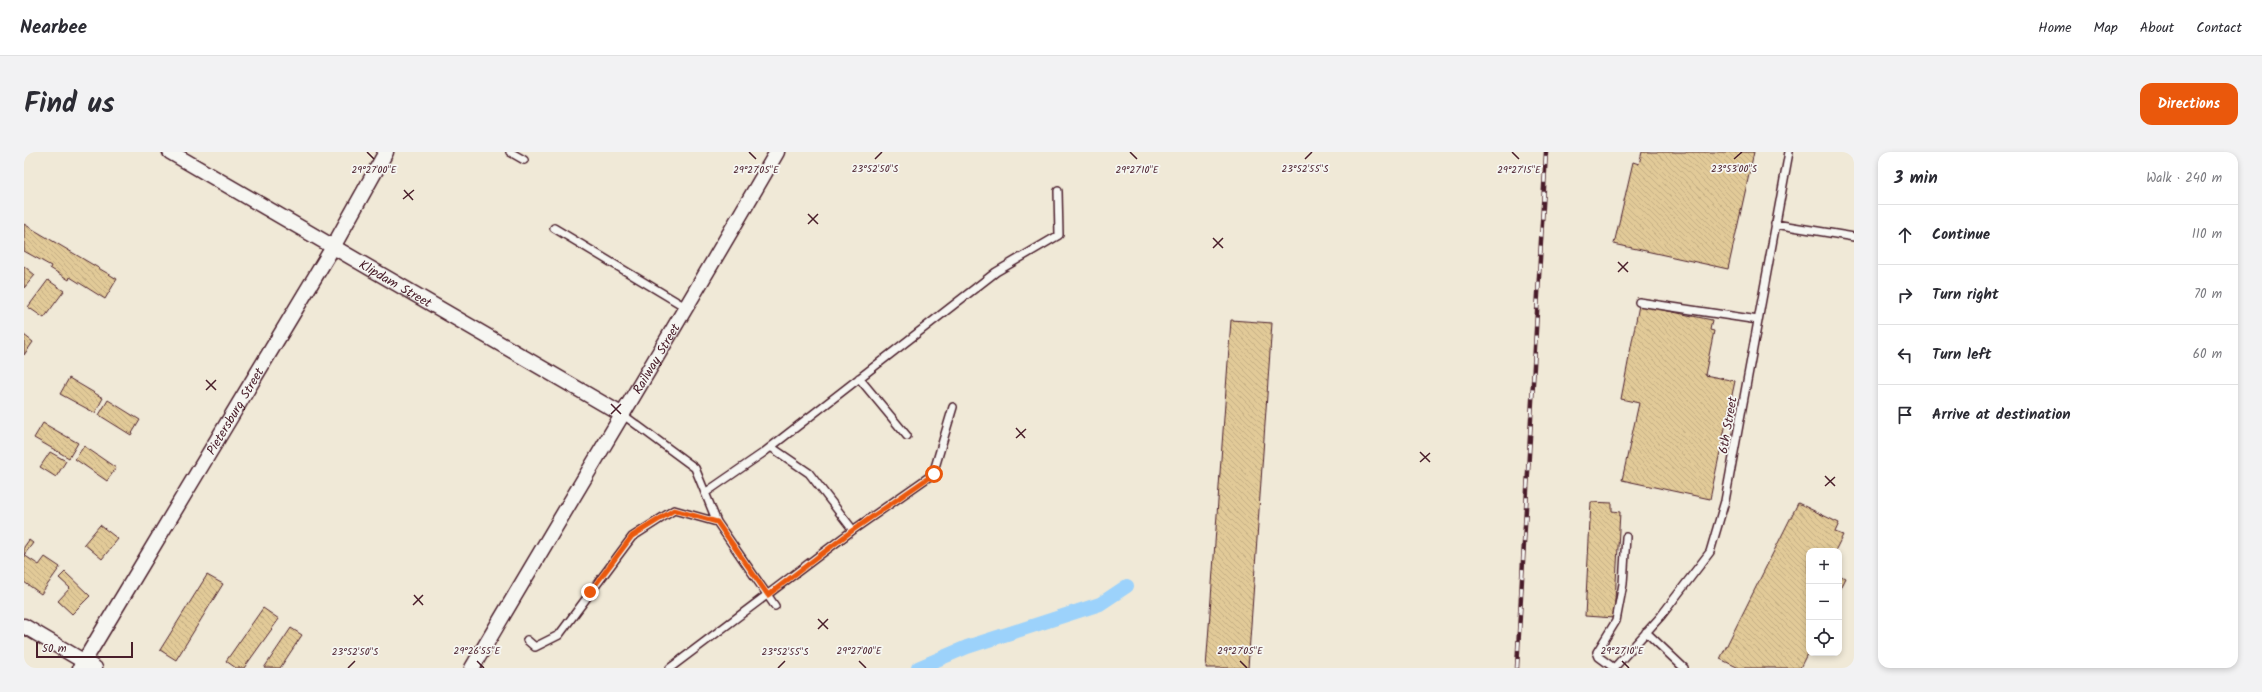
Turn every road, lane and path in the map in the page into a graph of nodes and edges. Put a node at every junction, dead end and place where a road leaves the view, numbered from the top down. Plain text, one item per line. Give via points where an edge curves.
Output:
1 (170, 152) edge
2 (386, 152) edge
3 (510, 152) edge
4 (777, 152) edge
5 (1789, 152) edge
6 (524, 160) dead end
7 (1058, 191) dead end
8 (1775, 224) junction
9 (554, 228) dead end
10 (1854, 237) edge
11 (333, 247) junction
12 (1639, 302) dead end
13 (687, 308) junction
14 (1758, 320) junction
15 (859, 378) junction
16 (952, 407) dead end
17 (621, 414) junction
18 (906, 436) dead end
19 (771, 447) junction
20 (705, 493) junction
21 (717, 522) junction
22 (853, 530) junction
23 (1626, 537) dead end
24 (768, 595) junction
25 (775, 606) dead end
26 (24, 626) edge
27 (1646, 632) junction
28 (527, 640) dead end
29 (87, 666) edge
30 (472, 668) edge
31 (670, 668) edge
32 (1614, 668) edge
33 (1684, 668) edge

1 - 11 street, Klipdam Street
2 - 11 street, Pietersburg Street
3 - 6 lane
4 - 13 street, Railway Street
5 - 8 lane, 6th Street
7 - 15 lane via 1060,235 996,272
8 - 10 lane
8 - 14 lane, 6th Street
9 - 13 lane
11 - 17 street, Klipdam Street
11 - 29 street, Pietersburg Street
12 - 14 lane
13 - 17 street, Railway Street
14 - 27 lane, 6th Street via 1719,528 1710,552
15 - 18 lane
15 - 19 lane
16 - 22 lane via 934,474
17 - 20 lane via 695,468
17 - 30 street, Railway Street
19 - 20 lane
19 - 22 lane via 809,473
20 - 21 lane
21 - 24 lane
21 - 28 lane via 674,510 632,536 559,635 535,648
22 - 24 lane
23 - 32 lane via 1623,584 1616,621 1598,652 1599,657
24 - 25 lane
24 - 31 lane
26 - 29 street
27 - 32 lane, 6th Street
27 - 33 lane

